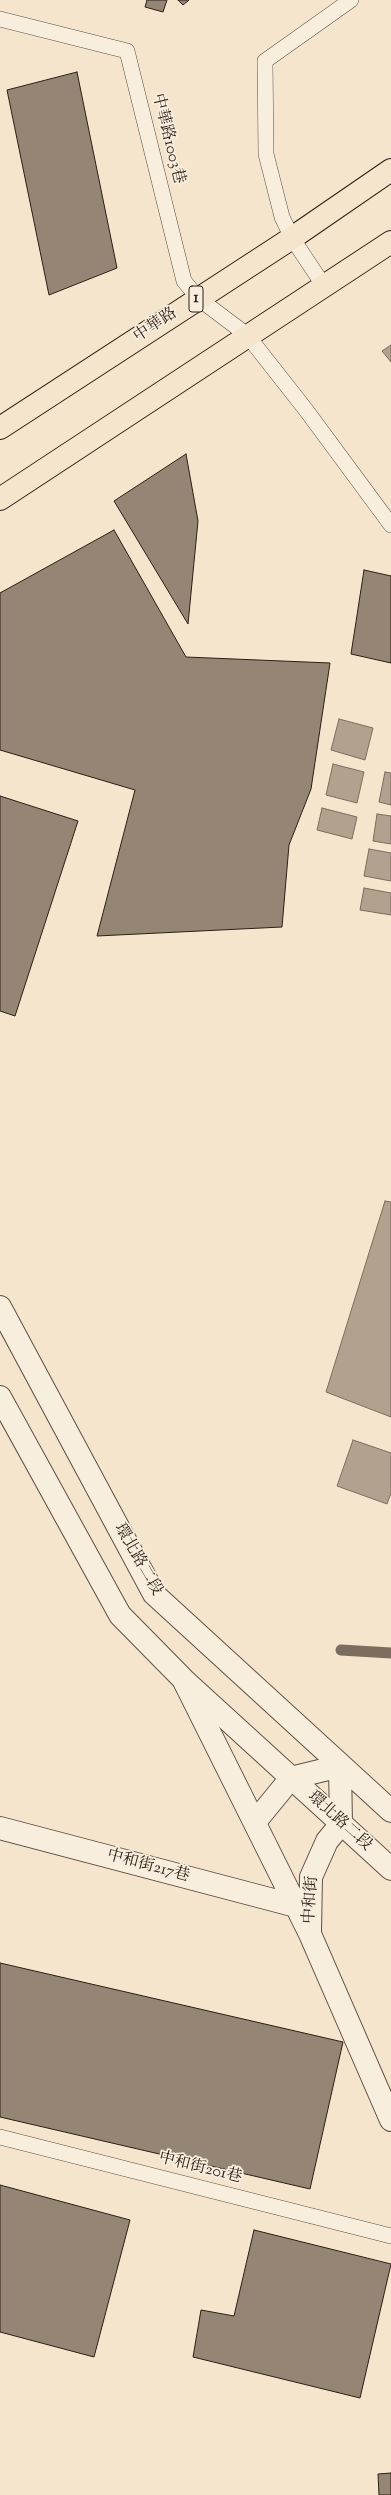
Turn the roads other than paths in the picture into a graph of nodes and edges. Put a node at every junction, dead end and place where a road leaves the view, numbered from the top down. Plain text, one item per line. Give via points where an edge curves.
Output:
1 (351, 0) edge
2 (0, 19) edge
3 (391, 170) edge
4 (292, 238) junction
5 (391, 242) edge
6 (324, 286) junction
7 (198, 298) junction
8 (247, 335) junction
9 (0, 428) edge
10 (0, 499) edge
11 (391, 525) edge
12 (0, 1308) edge
13 (0, 1397) edge
14 (184, 1680) junction
15 (340, 1766) junction
16 (291, 1778) junction
17 (391, 1811) edge
18 (255, 1822) junction
19 (341, 1824) junction
20 (0, 1828) edge
21 (391, 1869) edge
22 (296, 1906) junction
23 (310, 1934) junction
24 (391, 2120) edge
25 (0, 2137) edge
26 (391, 2236) edge

1 - 4 lane via 265,61 266,154 282,217
2 - 7 lane, 中華路1003巷 via 127,51 184,281
3 - 4 main road, 中華路 / 1
4 - 6 lane
4 - 7 main road, 中華路 / 1
5 - 6 main road
6 - 8 main road
7 - 8 lane, 中華路1003巷
7 - 9 main road, 中華路 / 1
8 - 10 main road
8 - 11 lane, 中華路1003巷
12 - 15 street, 環北路二段 via 154,1594
13 - 14 street, 環北路二段 via 120,1615
14 - 16 street, 環北路二段
14 - 18 street, 中和街
15 - 16 street
15 - 17 street, 環北路二段
15 - 19 street
16 - 18 street
16 - 19 street, 環北路二段
18 - 22 street, 中和街
19 - 21 street, 環北路二段
19 - 23 street, 中和街 via 327,1841 311,1877
20 - 22 street, 中和街217巷
22 - 23 street, 中和街
23 - 24 street, 中和街
25 - 26 lane, 中和街201巷

